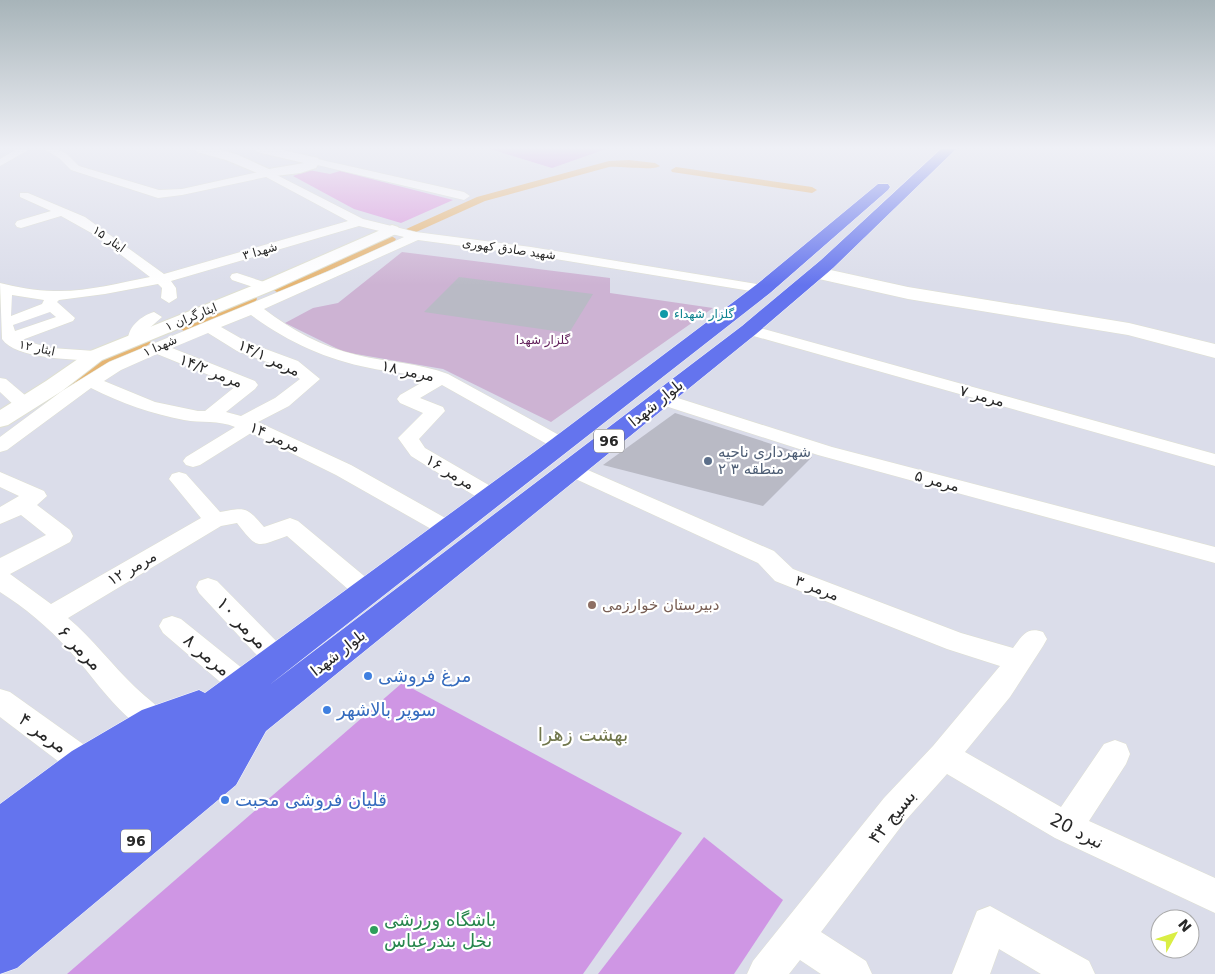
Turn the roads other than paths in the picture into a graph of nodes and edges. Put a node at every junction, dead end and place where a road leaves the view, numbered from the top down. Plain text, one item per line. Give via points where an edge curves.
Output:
1 (307, 194) edge
2 (457, 194) edge
3 (884, 194) edge
4 (897, 194) edge
5 (24, 195) dead end
6 (464, 196) dead end
7 (61, 212) junction
8 (359, 222) junction
9 (20, 224) dead end
10 (392, 230) junction
11 (416, 236) junction
12 (818, 273) junction
13 (237, 278) dead end
14 (162, 279) junction
15 (265, 287) junction
16 (3, 288) edge
17 (763, 290) junction
18 (169, 298) dead end
19 (53, 301) junction
20 (252, 308) junction
21 (154, 317) dead end
22 (2, 324) junction
23 (208, 326) junction
24 (749, 330) junction
25 (136, 339) junction
26 (8, 345) edge
27 (156, 348) junction
28 (1215, 351) edge
29 (95, 356) junction
30 (442, 378) junction
31 (90, 381) junction
32 (0, 383) edge
33 (662, 399) junction
34 (25, 405) junction
35 (209, 417) junction
36 (0, 420) edge
37 (246, 424) junction
38 (562, 444) junction
39 (0, 446) edge
40 (1215, 460) edge
41 (194, 461) dead end
42 (574, 470) junction
43 (0, 479) edge
44 (178, 479) dead end
45 (491, 496) junction
46 (22, 504) junction
47 (0, 517) edge
48 (215, 520) junction
49 (448, 529) junction
50 (1215, 555) edge
51 (0, 569) edge
52 (0, 580) edge
53 (208, 587) dead end
54 (366, 591) junction
55 (49, 617) junction
56 (172, 626) dead end
57 (1027, 650) joint
58 (276, 658) junction
59 (242, 699) junction
60 (0, 701) edge
61 (155, 722) junction
62 (1115, 754) dead end
63 (944, 756) junction
64 (86, 764) junction
65 (1066, 827) junction
66 (0, 829) edge
67 (0, 860) edge
68 (1215, 896) edge
69 (0, 908) edge
70 (796, 936) junction
71 (0, 952) edge
72 (766, 974) edge
73 (853, 974) edge
74 (971, 974) edge
75 (1076, 974) edge

1 - 8 street, شهید صادق کهوری
2 - 6 street
3 - 17 highway, بلوار شهدا / 96
4 - 12 highway, بلوار شهدا / 96
5 - 7 street, ایثار ۱۵
7 - 9 street
7 - 14 street, ایثار ۱۵ via 100,232
8 - 10 street, شهید صادق کهوری
8 - 14 street, شهدا ۳
10 - 11 street, شهید صادق کهوری
10 - 15 street, ایثارگران ۱
11 - 17 street, شهید صادق کهوری via 531,251
11 - 20 street, شهدا ۱
12 - 24 highway, بلوار شهدا / 96
12 - 28 main road via 908,293 1129,329
13 - 15 street
14 - 18 street via 170,288
14 - 19 street, شهدا ۳
15 - 25 street, ایثارگران ۱
16 - 19 street
16 - 22 street, ایثار ۱۲
17 - 38 highway, بلوار شهدا / 96
19 - 22 street
19 - 26 street via 67,318
20 - 23 street, شهدا ۱
20 - 30 street, مرمر ۱۸ via 276,326 317,347 345,357
21 - 25 street via 137,330
22 - 26 street, ایثار ۱۲
23 - 27 street, شهدا ۱
23 - 37 street, مرمر ۱۴/۱ via 243,347 292,365 311,379
24 - 33 highway, بلوار شهدا / 96
24 - 40 street, مرمر ۷
25 - 29 street, ایثارگران ۱
26 - 29 street, ایثار ۱۲ via 51,353
27 - 31 street, شهدا ۱
27 - 35 street, مرمر ۱۴/۲ via 249,385
29 - 34 street, ایثارگران ۱
30 - 38 street, مرمر ۱۸
30 - 45 street, مرمر ۱۶ via 406,399 436,411 408,438 418,452
31 - 35 street, مرمر ۱۴ via 128,400 187,415
31 - 39 street, شهدا ۱
32 - 34 street
33 - 42 highway, بلوار شهدا / 96
33 - 50 street, مرمر ۵ via 825,451
34 - 36 street, ایثارگران ۱
35 - 37 street, مرمر ۱۴
37 - 41 street
37 - 49 street, مرمر ۱۴ via 316,456
38 - 45 highway, بلوار شهدا / 96
42 - 57 street, مرمر ۳ via 766,557 784,575 956,642
42 - 59 highway, بلوار شهدا / 96
43 - 46 street via 36,496
44 - 48 street
45 - 49 highway, بلوار شهدا / 96
46 - 47 street
46 - 51 street via 62,536
48 - 54 street, مرمر ۱۲ via 242,515 260,537 290,526
48 - 55 street, مرمر ۱۲
49 - 54 highway, بلوار شهدا / 96
52 - 55 street, مرمر ۶
53 - 58 street, مرمر ۱۰
54 - 58 highway, بلوار شهدا / 96
55 - 61 street, مرمر ۶ via 76,640 125,696
56 - 59 street, مرمر ۸
57 - 63 street, بسیج ۴۳ via 1000,689
58 - 59 highway, بلوار شهدا / 96
59 - 61 highway, 96
59 - 67 highway
59 - 69 highway
59 - 71 highway, 96 via 222,772
60 - 64 street, مرمر ۴
61 - 64 highway, 96
62 - 65 street
63 - 65 street, نبرد 20
63 - 70 street, بسیج ۴۳ via 895,809
64 - 66 highway, 96
65 - 68 street, نبرد 20
70 - 72 street, بسیج ۴۳
70 - 73 street
74 - 75 street via 990,924

